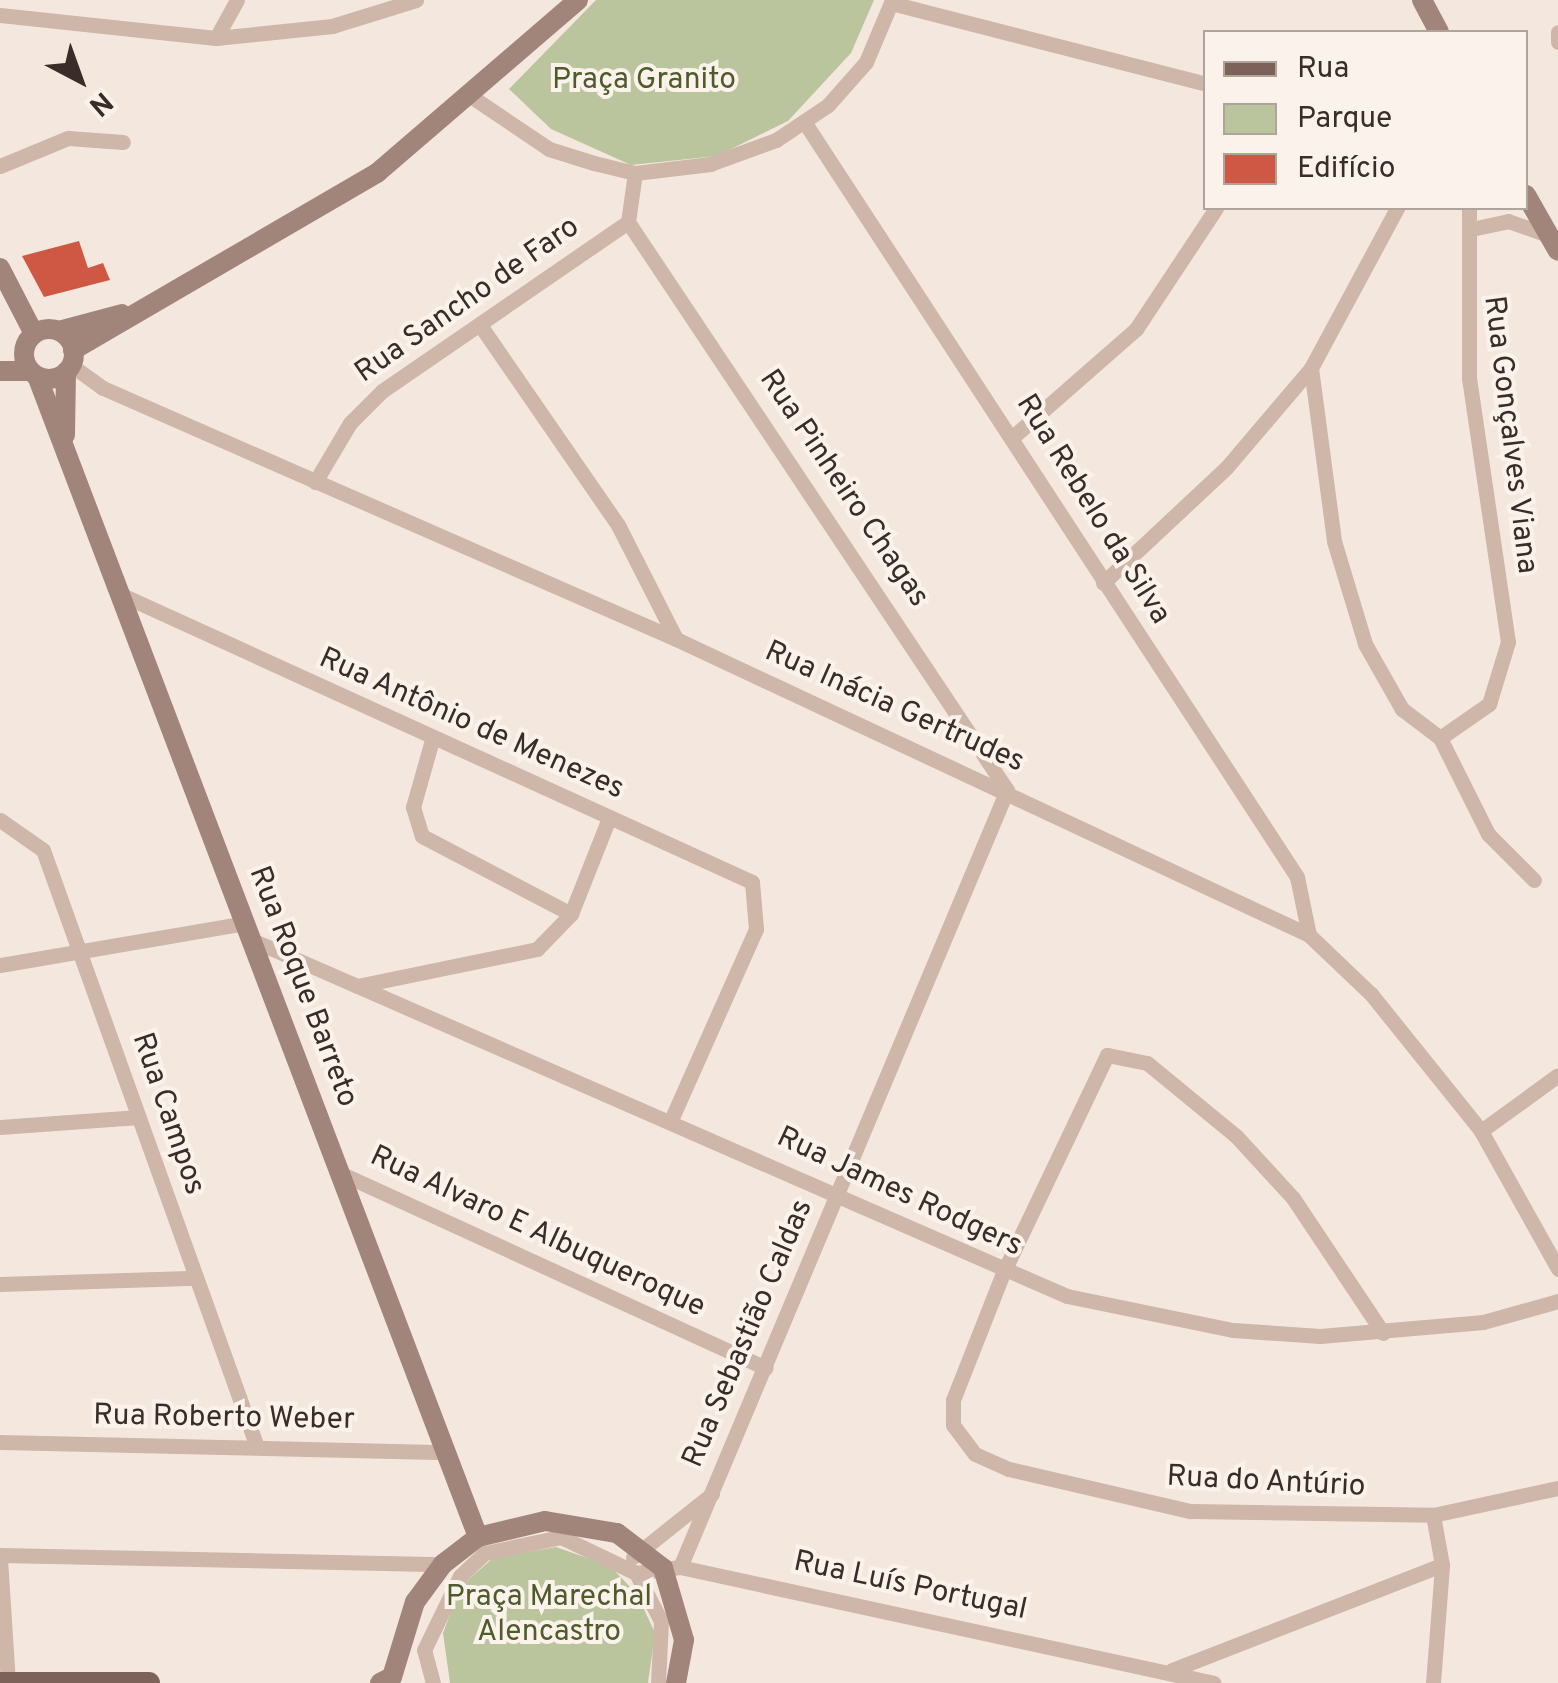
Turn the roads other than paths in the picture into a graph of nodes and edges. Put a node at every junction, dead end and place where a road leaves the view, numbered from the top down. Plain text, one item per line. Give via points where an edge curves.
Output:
1 (13, 0) edge
2 (237, 0) edge
3 (416, 0) edge
4 (1422, 0) edge
5 (1436, 0) edge
6 (892, 2) edge
7 (562, 4) edge
8 (0, 15) edge
9 (26, 17) junction
10 (1437, 30) edge
11 (1438, 30) edge
12 (1558, 32) edge
13 (216, 38) junction
14 (1558, 42) edge
15 (1203, 83) edge
16 (472, 97) junction
17 (805, 123) junction
18 (123, 142) dead end
19 (0, 166) edge
20 (635, 172) junction
21 (1528, 198) edge
22 (1215, 210) edge
23 (1395, 210) edge
24 (1470, 210) edge
25 (628, 222) junction
26 (1476, 228) junction
27 (1555, 241) edge
28 (0, 268) edge
29 (128, 312) junction
30 (480, 325) junction
31 (59, 331) junction
32 (29, 341) junction
33 (0, 358) edge
34 (70, 362) junction
35 (1312, 368) junction
36 (0, 371) edge
37 (34, 373) junction
38 (1015, 435) junction
39 (65, 442) junction
40 (315, 482) junction
41 (1104, 583) junction
42 (122, 595) junction
43 (676, 639) junction
44 (1440, 738) junction
45 (432, 740) junction
46 (1007, 790) junction
47 (610, 818) junction
48 (0, 820) edge
49 (1534, 880) dead end
50 (571, 914) junction
51 (249, 931) junction
52 (1309, 936) junction
53 (80, 950) junction
54 (0, 965) edge
55 (357, 986) junction
56 (1558, 1075) edge
57 (139, 1117) junction
58 (670, 1122) junction
59 (0, 1127) edge
60 (1482, 1131) junction
61 (340, 1173) junction
62 (839, 1193) junction
63 (1558, 1269) edge
64 (1003, 1273) junction
65 (196, 1278) junction
66 (0, 1284) edge
67 (1558, 1301) edge
68 (1383, 1333) junction
69 (765, 1368) junction
70 (0, 1442) edge
71 (256, 1447) junction
72 (447, 1452) junction
73 (1558, 1488) edge
74 (712, 1494) junction
75 (1433, 1515) junction
76 (482, 1545) junction
77 (642, 1549) junction
78 (0, 1557) edge
79 (442, 1564) junction
80 (1442, 1565) junction
81 (671, 1567) junction
82 (631, 1569) junction
83 (424, 1650) junction
84 (4, 1656) edge
85 (1172, 1670) junction
86 (386, 1680) edge
87 (0, 1683) edge
88 (8, 1683) edge
89 (79, 1683) edge
90 (148, 1683) edge
91 (434, 1683) edge
92 (658, 1683) edge
93 (676, 1683) edge
94 (1214, 1683) edge
95 (1433, 1683) edge

1 - 9 street
2 - 13 street
3 - 13 street via 332,26
4 - 10 street
5 - 11 street
6 - 15 street
6 - 17 street via 866,62
7 - 16 street
8 - 9 street
9 - 13 street
12 - 14 street
16 - 20 street via 549,149
16 - 29 street via 332,201
17 - 20 street via 742,155
17 - 38 street, Rua Rebelo da Silva
18 - 19 street via 68,138
20 - 25 street
21 - 27 street
22 - 38 street via 1136,329
23 - 35 street
24 - 26 street
25 - 30 street, Rua Sancho de Faro
25 - 46 street, Rua Pinheiro Chagas
26 - 27 street via 1508,222
26 - 44 street, Rua Gonçalves Viana via 1462,289 1467,361 1508,642 1489,704
28 - 32 street, Rua Roque Barreto
29 - 31 street
29 - 34 street
30 - 40 street, Rua Sancho de Faro via 382,392 350,423
30 - 43 street via 618,525
31 - 32 street
31 - 34 street
32 - 33 street
32 - 37 street, Rua Roque Barreto
34 - 37 street
34 - 39 street, Rua Roque Barreto
34 - 40 street, Rua Inácia Gertrudes
35 - 41 street via 1226,468
35 - 44 street via 1350,601 1385,684
36 - 37 street
37 - 39 street, Rua Roque Barreto
38 - 41 street, Rua Rebelo da Silva
39 - 42 street, Rua Roque Barreto
40 - 43 street, Rua Inácia Gertrudes
41 - 52 street, Rua Rebelo da Silva via 1296,877
42 - 45 street, Rua Antônio de Menezes
42 - 51 street, Rua Roque Barreto
43 - 46 street, Rua Inácia Gertrudes
44 - 49 street via 1488,834
45 - 47 street, Rua Antônio de Menezes
45 - 50 street via 413,807 422,836
46 - 52 street, Rua Inácia Gertrudes
46 - 62 street, Rua Sebastião Caldas
47 - 50 street
47 - 58 street, Rua Antônio de Menezes via 752,882 756,929
48 - 53 street, Rua Campos via 43,850
50 - 55 street via 537,950 508,960
51 - 53 street
51 - 55 street, Rua James Rodgers
51 - 61 street, Rua Roque Barreto
52 - 60 street, Rua Inácia Gertrudes via 1371,994
53 - 54 street
53 - 57 street, Rua Campos
55 - 58 street, Rua James Rodgers
56 - 60 street
57 - 59 street
57 - 65 street, Rua Campos
58 - 62 street, Rua James Rodgers
60 - 63 street, Rua Inácia Gertrudes
61 - 69 street, Rua Alvaro E Albuqueroque
61 - 72 street, Rua Roque Barreto
62 - 64 street, Rua James Rodgers
62 - 69 street, Rua Sebastião Caldas
64 - 68 street, Rua James Rodgers via 1067,1296 1233,1330
64 - 68 street via 1096,1062 1130,1054 1190,1093 1282,1185
64 - 75 street, Rua do Antúrio via 954,1400 953,1425 975,1454 1054,1483 1190,1512
65 - 66 street
65 - 71 street, Rua Campos
67 - 68 street, Rua James Rodgers via 1483,1322
69 - 74 street, Rua Sebastião Caldas
70 - 71 street, Rua Roberto Weber
71 - 72 street, Rua Roberto Weber
72 - 76 street, Rua Roque Barreto
73 - 75 street, Rua do Antúrio
74 - 77 street
74 - 81 street, Rua Sebastião Caldas
75 - 80 street
76 - 77 street via 569,1521
76 - 79 street
76 - 82 street via 561,1537
76 - 83 street via 442,1602
77 - 81 street
77 - 82 street
78 - 79 street
78 - 84 street
79 - 86 street via 415,1602
80 - 85 street via 1313,1623
80 - 95 street
81 - 82 street, Rua Luís Portugal
81 - 85 street, Rua Luís Portugal
81 - 93 street via 684,1640
82 - 92 street via 661,1621
83 - 86 street
83 - 91 street
84 - 88 street
85 - 94 street, Rua Luís Portugal
87 - 88 main road
88 - 89 main road
89 - 90 main road

